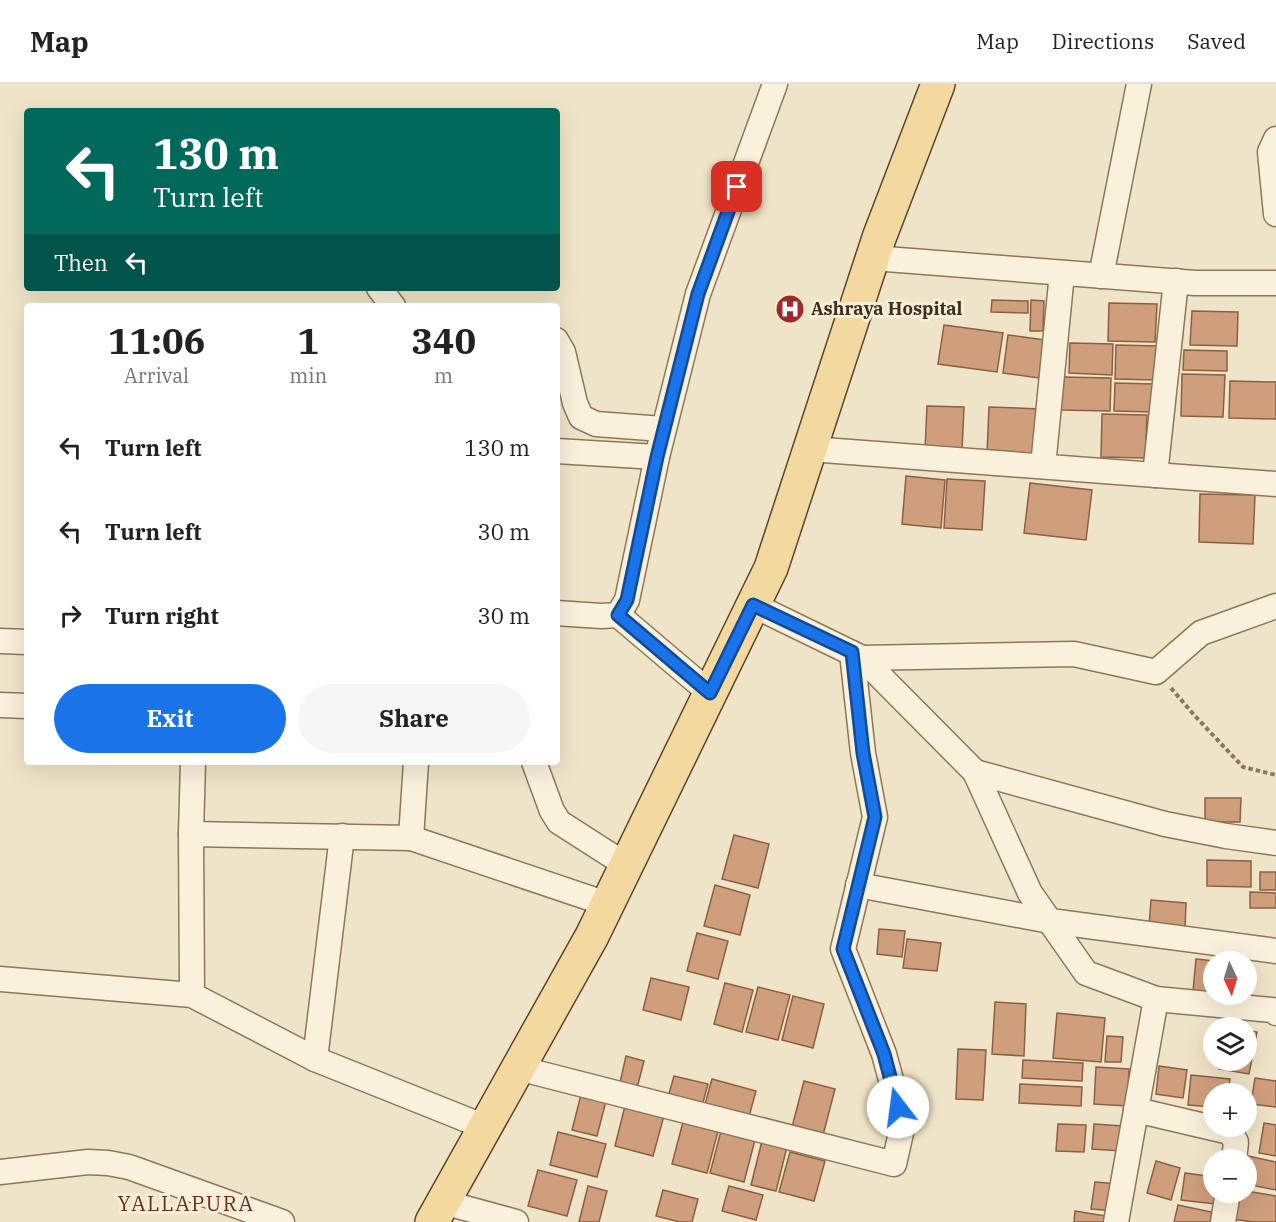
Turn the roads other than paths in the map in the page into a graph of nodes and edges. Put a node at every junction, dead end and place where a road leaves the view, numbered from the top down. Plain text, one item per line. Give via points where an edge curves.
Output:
1 (775, 84) edge
2 (938, 84) edge
3 (1139, 84) edge
4 (1276, 139) edge
5 (1276, 214) edge
6 (873, 258) junction
7 (1062, 273) junction
8 (1101, 276) junction
9 (1176, 281) junction
10 (1276, 283) edge
11 (381, 291) edge
12 (391, 303) edge
13 (560, 347) edge
14 (663, 429) junction
15 (810, 449) junction
16 (560, 451) edge
17 (657, 457) junction
18 (1043, 466) junction
19 (1155, 475) junction
20 (1276, 484) edge
21 (753, 605) junction
22 (1276, 606) edge
23 (560, 614) edge
24 (618, 615) junction
25 (0, 641) edge
26 (24, 642) edge
27 (857, 655) junction
28 (710, 693) junction
29 (0, 705) edge
30 (24, 706) edge
31 (193, 765) edge
32 (416, 765) edge
33 (535, 765) edge
34 (975, 772) junction
35 (191, 834) junction
36 (342, 836) junction
37 (411, 838) junction
38 (1276, 843) edge
39 (626, 865) junction
40 (858, 885) junction
41 (607, 904) junction
42 (1050, 921) junction
43 (1276, 951) edge
44 (0, 979) edge
45 (192, 995) junction
46 (1156, 999) junction
47 (1276, 1013) edge
48 (315, 1059) junction
49 (518, 1068) junction
50 (1136, 1110) junction
51 (485, 1127) junction
52 (1235, 1149) edge
53 (0, 1172) edge
54 (1226, 1203) edge
55 (437, 1212) edge
56 (282, 1222) edge
57 (516, 1222) edge
58 (1116, 1222) edge
59 (1223, 1222) edge

1 - 14 street via 698,294
2 - 6 main road
3 - 8 street
4 - 5 street via 1270,152
6 - 7 street
6 - 15 main road
7 - 8 street
7 - 18 street
8 - 9 street
9 - 10 street
9 - 19 street
11 - 12 street
13 - 14 street via 581,417 596,424
14 - 17 street
15 - 18 street
15 - 21 main road via 771,568
16 - 17 street
17 - 24 street via 627,600
18 - 19 street
19 - 20 street
21 - 27 street
21 - 28 main road
22 - 27 street via 1202,633 1156,672 1074,654
23 - 24 street
24 - 28 street
25 - 26 street
27 - 34 street
27 - 40 street via 863,753 875,817
28 - 39 main road
29 - 30 street
31 - 35 street
32 - 37 street
33 - 39 street via 559,822
34 - 38 street via 1165,824
34 - 42 street via 1030,893
35 - 36 street
35 - 45 street
36 - 37 street
36 - 48 street
37 - 41 street
39 - 41 main road
40 - 42 street
40 - 49 street via 843,949 884,1054 903,1124 894,1164
41 - 49 main road
42 - 43 street
42 - 46 street via 1086,973
44 - 45 street
45 - 48 street
46 - 47 street
46 - 50 street
48 - 51 street
49 - 51 main road
50 - 52 street via 1230,1132
50 - 58 street
51 - 55 main road
53 - 56 street via 108,1163
54 - 59 street
55 - 57 street

